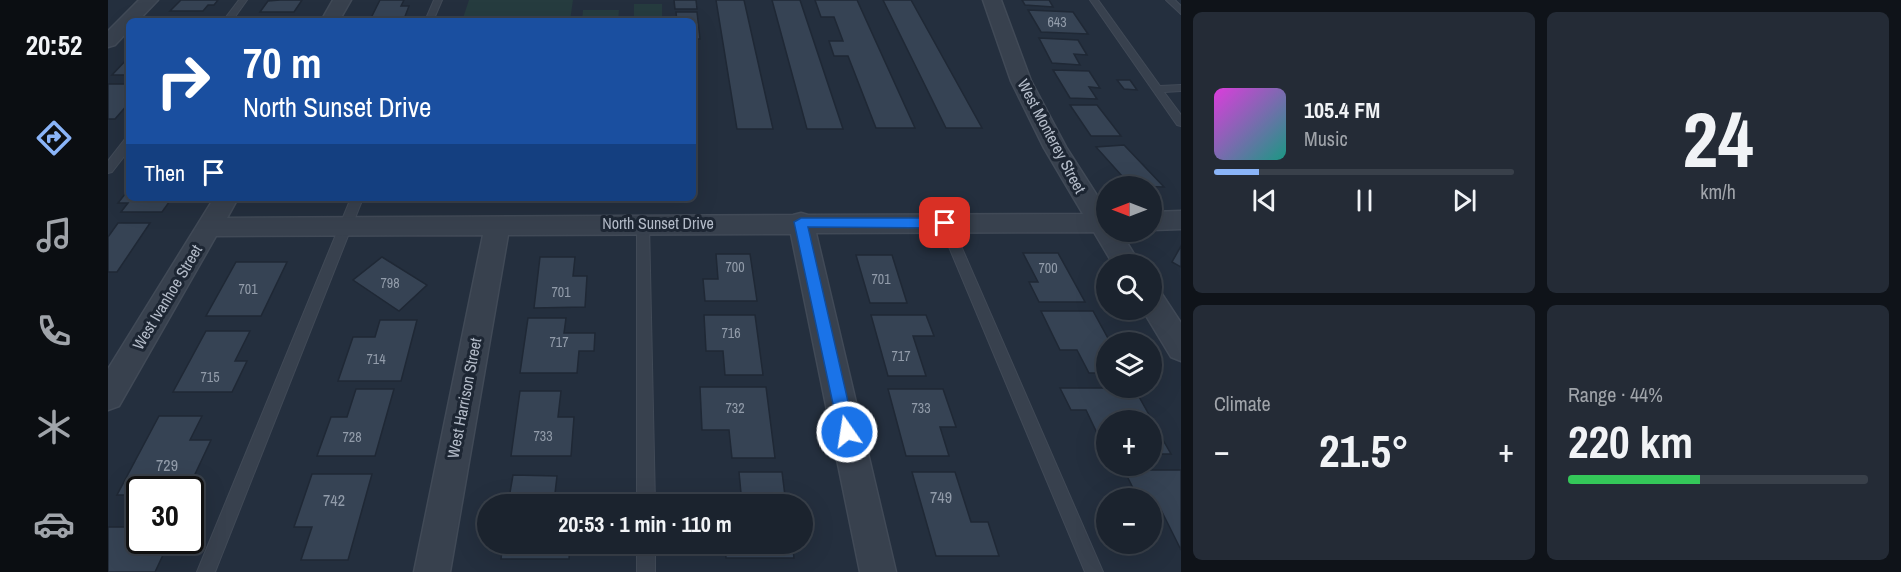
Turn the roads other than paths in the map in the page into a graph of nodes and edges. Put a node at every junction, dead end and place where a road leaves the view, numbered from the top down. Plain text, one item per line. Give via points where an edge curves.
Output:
1 (148, 0) edge
2 (243, 0) edge
3 (342, 0) edge
4 (438, 0) edge
5 (992, 0) edge
6 (1094, 0) edge
7 (1170, 0) edge
8 (1181, 11) edge
9 (130, 18) edge
10 (228, 18) edge
11 (332, 18) edge
12 (430, 18) edge
13 (126, 23) edge
14 (108, 41) edge
15 (1181, 88) edge
16 (1156, 89) junction
17 (1181, 123) edge
18 (126, 146) edge
19 (108, 169) edge
20 (224, 201) edge
21 (356, 201) edge
22 (1096, 211) edge
23 (1181, 220) edge
24 (1162, 221) edge
25 (801, 222) junction
26 (945, 223) junction
27 (1096, 223) edge
28 (643, 224) junction
29 (346, 225) junction
30 (497, 225) junction
31 (209, 227) junction
32 (1162, 318) edge
33 (1181, 348) edge
34 (119, 360) edge
35 (108, 396) edge
36 (646, 494) edge
37 (646, 554) edge
38 (206, 572) edge
39 (432, 572) edge
40 (646, 572) edge
41 (878, 572) edge
42 (1094, 572) edge

1 - 9 street
2 - 10 lane
3 - 11 street
4 - 12 lane
5 - 22 street, West Monterey Street via 1021,81 1055,148
6 - 16 lane
7 - 8 lane
13 - 14 street
15 - 16 lane
16 - 17 lane
18 - 19 lane
20 - 31 street, West Ivanhoe Street
21 - 29 lane
23 - 24 street
25 - 26 street, North Sunset Drive
25 - 28 street, North Sunset Drive
25 - 41 street
26 - 27 street, North Sunset Drive
26 - 42 lane
28 - 30 street, North Sunset Drive
28 - 36 lane
29 - 30 street, North Sunset Drive
29 - 31 street, North Sunset Drive
29 - 38 lane
30 - 39 street, West Harrison Street
31 - 34 street, West Ivanhoe Street
32 - 33 street
34 - 35 street, West Ivanhoe Street
37 - 40 lane

